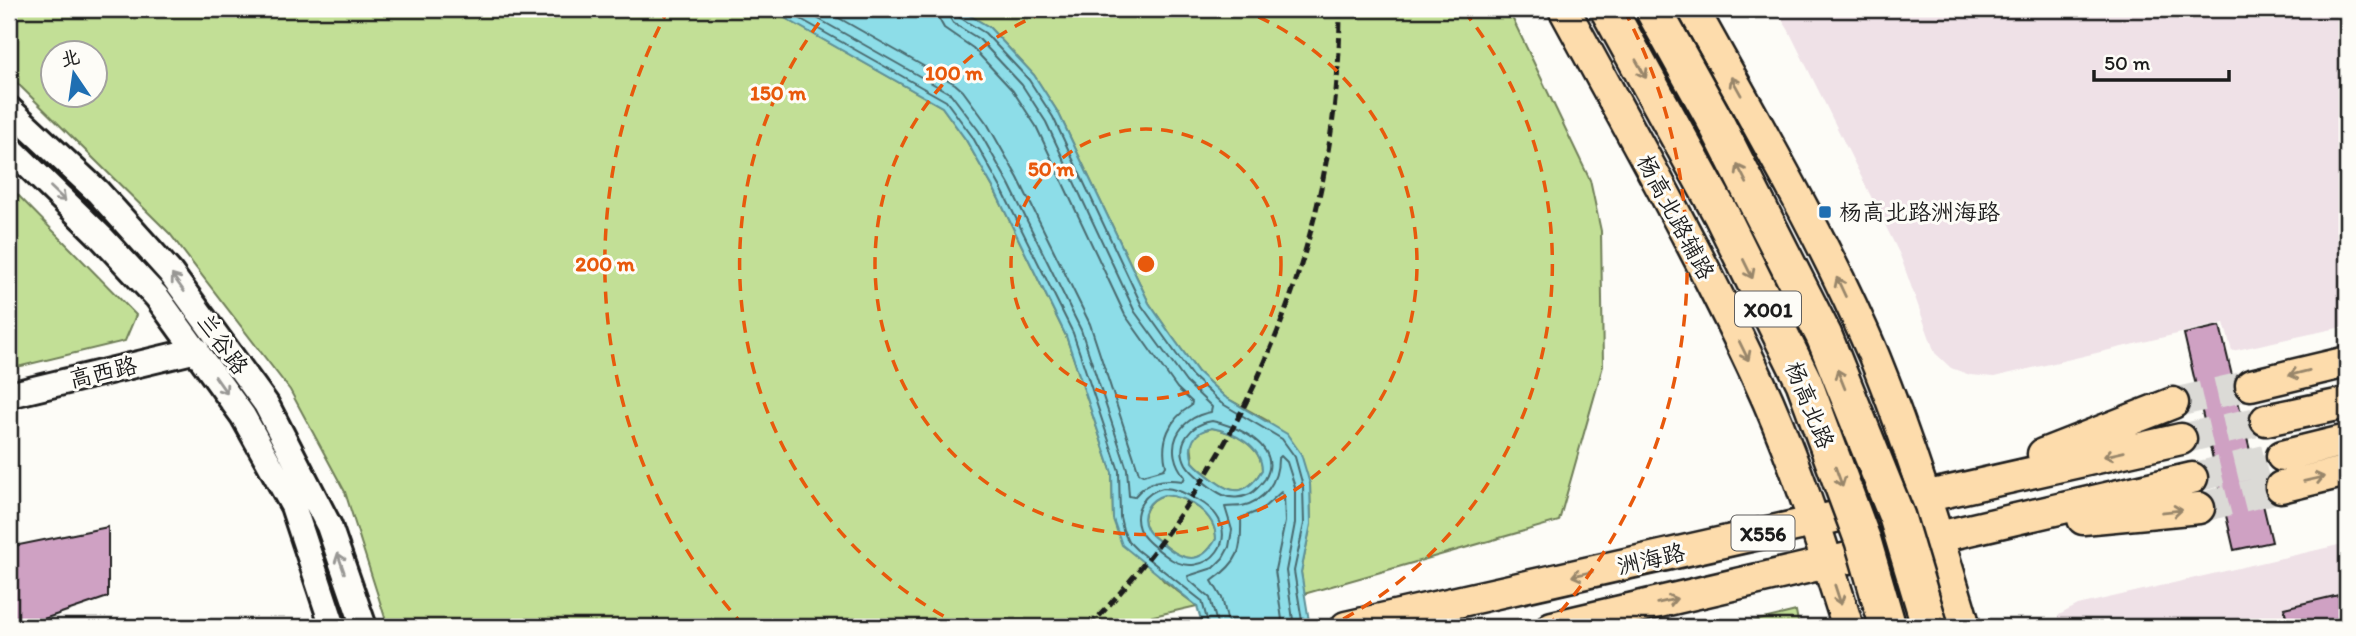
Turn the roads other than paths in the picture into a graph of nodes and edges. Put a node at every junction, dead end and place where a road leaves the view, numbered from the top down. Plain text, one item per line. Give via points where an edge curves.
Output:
1 (1564, 9) edge
2 (1608, 9) edge
3 (1653, 9) edge
4 (1693, 9) edge
5 (9, 109) edge
6 (9, 147) edge
7 (197, 350) junction
8 (2347, 362) edge
9 (2251, 385) tunnel mouth
10 (9, 395) edge
11 (2173, 403) tunnel mouth
12 (2347, 403) edge
13 (2266, 420) tunnel mouth
14 (2181, 439) tunnel mouth
15 (2347, 440) edge
16 (2281, 456) tunnel mouth
17 (2347, 471) edge
18 (2192, 478) tunnel mouth
19 (2281, 487) tunnel mouth
20 (1955, 489) junction
21 (1926, 497) junction
22 (2199, 508) tunnel mouth
23 (1815, 522) junction
24 (1967, 531) junction
25 (1938, 537) junction
26 (1828, 563) junction
27 (333, 627) edge
28 (364, 627) edge
29 (1346, 627) edge
30 (1552, 627) edge
31 (1848, 627) edge
32 (1888, 627) edge
33 (1930, 627) edge
34 (1965, 627) edge

1 -> 23 main road, 杨高北路辅路 / X001 via 1697,254 1768,402
2 -> 32 highway, 杨高北路 / X001, bridge via 1721,214 1804,382 1863,541
33 -> 3 highway, 杨高北路 / X001, bridge via 1897,517 1824,336
21 -> 4 main road via 1874,356 1808,218
28 -> 5 street, 兰谷路 via 329,526 266,404 170,272 98,192
6 -> 7 street, 兰谷路 via 157,297
7 - 10 street, 高西路
7 -> 27 street, 兰谷路 via 243,416 293,506
8 -> 9 main road
11 - 20 main road, 洲海路 / X556
12 - 13 main road
14 -> 20 main road, 洲海路 / X556
15 - 16 main road
19 -> 17 main road
18 - 24 main road, 洲海路 / X556
20 - 21 main road, 洲海路 / X556
21 - 23 main road, 洲海路 / X556
21 - 25 main road
24 -> 22 main road, 洲海路 / X556
23 - 26 main road, 杨高北路辅路 / X001
23 -> 29 main road, 洲海路 / X556
24 - 25 main road, 洲海路 / X556
25 - 26 main road, 洲海路 / X556
25 - 34 main road
30 -> 26 main road, 洲海路 / X556
26 -> 31 main road, 杨高北路辅路 / X001

